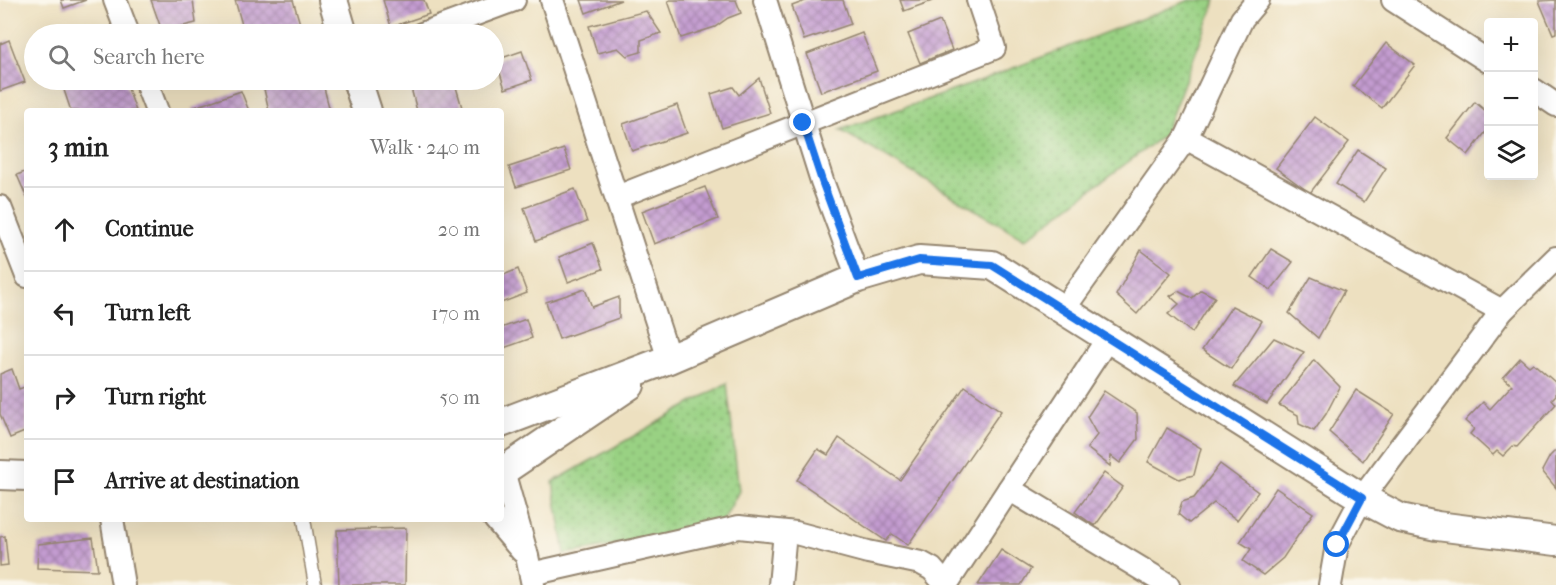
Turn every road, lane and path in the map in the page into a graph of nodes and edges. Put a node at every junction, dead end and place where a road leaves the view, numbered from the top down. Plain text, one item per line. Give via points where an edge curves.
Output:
1 (115, 0) edge
2 (333, 0) edge
3 (514, 0) edge
4 (552, 0) edge
5 (765, 0) edge
6 (978, 0) edge
7 (1258, 0) edge
8 (1393, 0) edge
9 (124, 24) edge
10 (341, 24) edge
11 (449, 24) edge
12 (1484, 58) edge
13 (149, 90) edge
14 (360, 90) edge
15 (1538, 93) edge
16 (1556, 105) edge
17 (156, 108) edge
18 (366, 108) edge
19 (803, 123) junction
20 (1186, 138) junction
21 (617, 197) junction
22 (0, 207) edge
23 (1556, 258) edge
24 (24, 268) edge
25 (858, 278) junction
26 (1063, 310) junction
27 (1502, 311) junction
28 (1108, 338) junction
29 (669, 359) junction
30 (504, 422) edge
31 (504, 437) edge
32 (504, 466) edge
33 (504, 471) edge
34 (0, 475) edge
35 (24, 476) edge
36 (504, 479) edge
37 (1009, 489) junction
38 (1362, 498) junction
39 (112, 522) edge
40 (304, 522) edge
41 (497, 522) edge
42 (785, 532) junction
43 (1556, 541) edge
44 (530, 572) edge
45 (123, 585) edge
46 (315, 585) edge
47 (780, 585) edge
48 (1168, 585) edge
49 (1329, 585) edge

1 - 9 street
2 - 10 street
3 - 11 street
4 - 21 street
5 - 19 street
6 - 19 street via 994,48
7 - 20 street via 1242,19
8 - 12 street
13 - 17 street
14 - 18 street
15 - 16 street
19 - 21 street
19 - 25 street
20 - 26 street
20 - 27 street
21 - 29 street
22 - 24 street
23 - 27 street
25 - 26 street via 919,260 992,265
25 - 29 street
26 - 28 street
27 - 38 street
28 - 37 street
28 - 38 street
29 - 30 street
29 - 33 street
31 - 32 street via 509,452
34 - 35 street
36 - 44 street
37 - 42 street via 946,585 921,563
37 - 48 street
38 - 43 street via 1400,518
38 - 49 street via 1337,545
39 - 45 street
40 - 46 lane
41 - 44 street
42 - 44 street via 739,527
42 - 47 street

